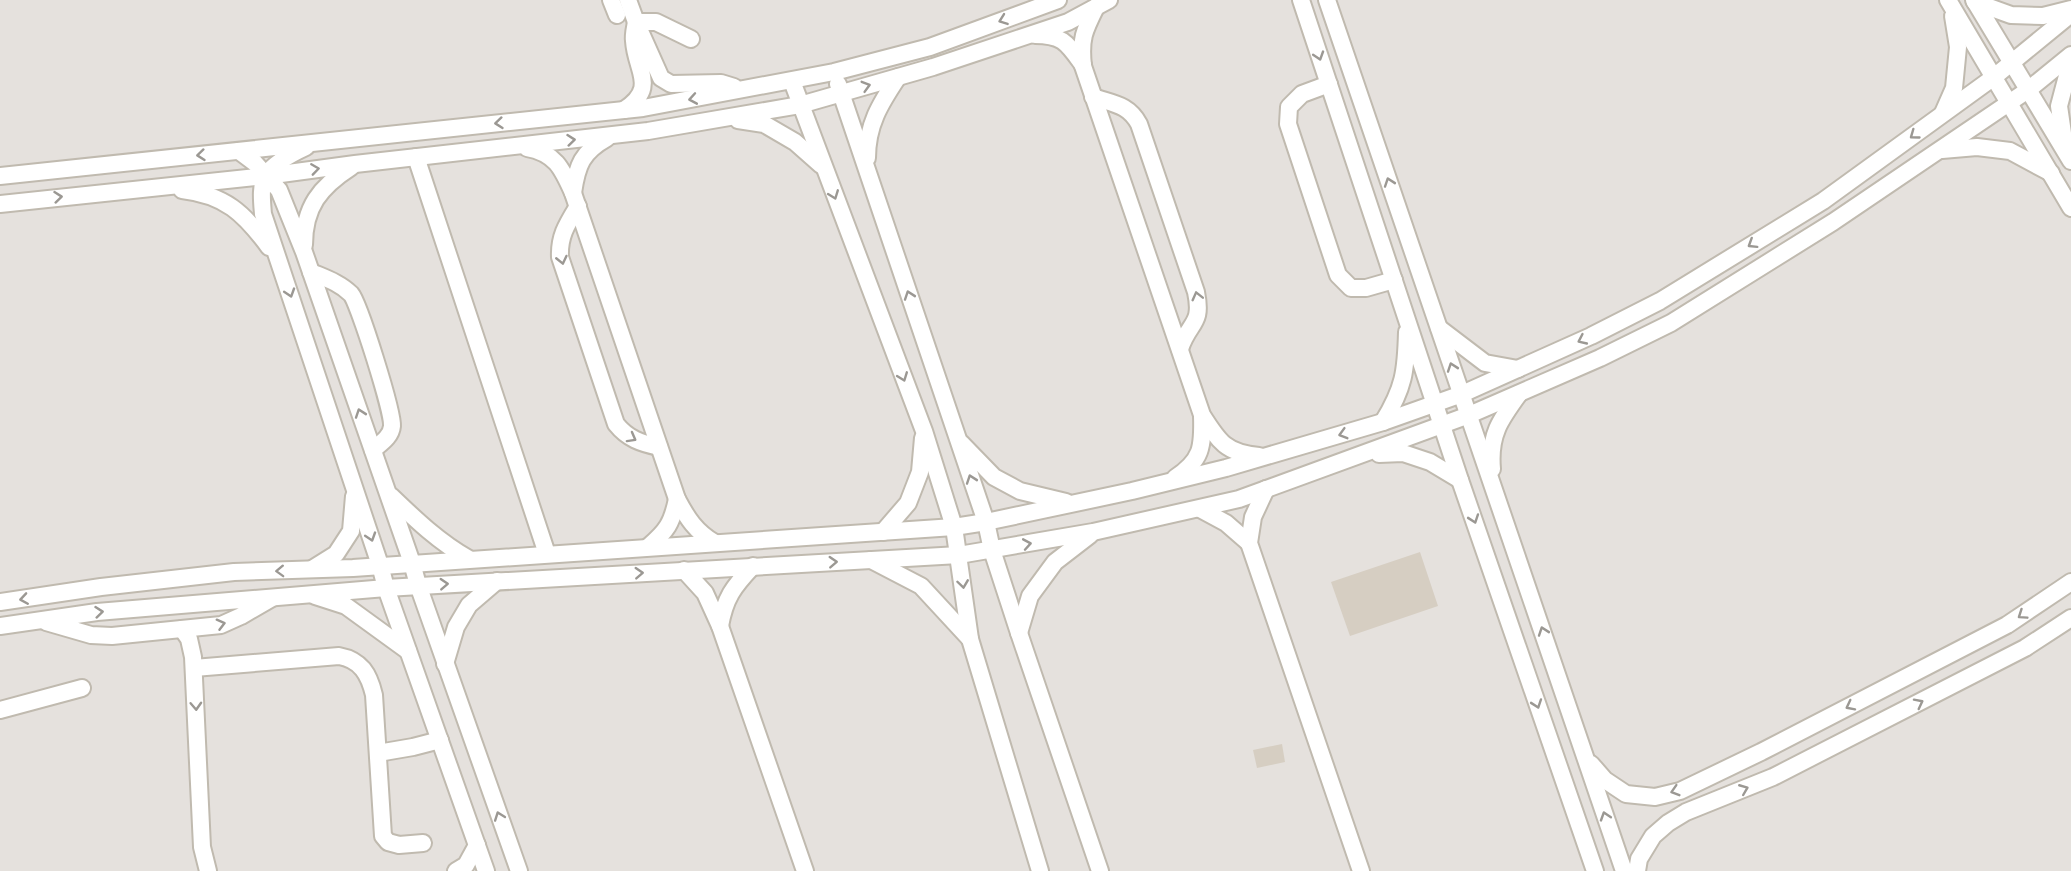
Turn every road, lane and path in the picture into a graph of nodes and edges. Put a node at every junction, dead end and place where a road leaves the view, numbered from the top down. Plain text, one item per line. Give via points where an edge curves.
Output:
1 (628, 0) edge
2 (1058, 0) edge
3 (1301, 0) edge
4 (1327, 0) edge
5 (1974, 1) edge
6 (1950, 3) edge
7 (1102, 4) edge
8 (2071, 9) edge
9 (2071, 14) edge
10 (636, 22) junction
11 (1029, 35) junction
12 (691, 39) dead end
13 (2071, 55) edge
14 (2012, 63) junction
15 (1083, 66) junction
16 (2071, 68) edge
17 (834, 72) junction
18 (898, 77) junction
19 (1994, 77) junction
20 (792, 81) junction
21 (1329, 84) junction
22 (744, 90) junction
23 (2028, 90) junction
24 (840, 93) junction
25 (1094, 97) junction
26 (2009, 102) junction
27 (800, 105) junction
28 (624, 110) junction
29 (1942, 114) junction
30 (725, 118) junction
31 (611, 135) junction
32 (313, 143) junction
33 (514, 146) junction
34 (239, 151) junction
35 (1938, 151) junction
36 (416, 157) junction
37 (2069, 158) edge
38 (355, 164) junction
39 (824, 167) junction
40 (867, 171) junction
41 (2051, 173) junction
42 (0, 176) edge
43 (266, 176) junction
44 (154, 187) junction
45 (576, 199) junction
46 (0, 204) edge
47 (2071, 208) edge
48 (304, 252) junction
49 (278, 258) junction
50 (311, 272) junction
51 (1394, 280) junction
52 (1408, 322) junction
53 (1439, 328) junction
54 (1180, 349) junction
55 (1518, 369) junction
56 (1520, 393) junction
57 (1462, 394) junction
58 (1435, 405) junction
59 (1202, 415) junction
60 (1468, 415) junction
61 (1383, 422) junction
62 (1442, 425) junction
63 (924, 431) junction
64 (958, 440) junction
65 (659, 447) junction
66 (373, 450) junction
67 (1363, 454) junction
68 (1263, 457) junction
69 (1460, 480) junction
70 (1170, 482) junction
71 (354, 486) junction
72 (1266, 489) junction
73 (1494, 490) junction
74 (388, 493) junction
75 (677, 499) junction
76 (1073, 504) junction
77 (1200, 509) junction
78 (986, 522) junction
79 (954, 527) junction
80 (883, 532) junction
81 (1093, 532) junction
82 (715, 543) junction
83 (1249, 543) junction
84 (648, 548) junction
85 (992, 550) junction
86 (547, 554) junction
87 (959, 555) junction
88 (470, 559) junction
89 (870, 560) junction
90 (412, 563) junction
91 (380, 565) junction
92 (753, 566) junction
93 (311, 569) junction
94 (684, 570) junction
95 (498, 581) junction
96 (2071, 582) edge
97 (418, 585) junction
98 (386, 588) junction
99 (309, 594) junction
100 (275, 596) junction
101 (0, 602) edge
102 (2071, 618) edge
103 (39, 620) junction
104 (0, 626) edge
105 (720, 626) junction
106 (182, 629) junction
107 (1018, 633) junction
108 (970, 639) junction
109 (408, 651) junction
110 (446, 664) junction
111 (194, 668) junction
112 (82, 688) dead end
113 (0, 710) edge
114 (440, 740) junction
115 (378, 753) junction
116 (1587, 760) junction
117 (423, 843) dead end
118 (477, 845) junction
119 (208, 871) edge
120 (456, 871) edge
121 (486, 871) edge
122 (519, 871) edge
123 (805, 871) edge
124 (1040, 871) edge
125 (1100, 871) edge
126 (1361, 871) edge
127 (1595, 871) edge
128 (1624, 871) edge
129 (1636, 871) edge

1 - 10 lane
2 -> 17 lane via 930,47
3 -> 21 lane
53 -> 4 lane
5 - 8 lane via 2011,15 2043,16
5 - 14 lane
6 - 19 lane
6 - 29 lane via 1958,47 1954,88
7 - 11 lane via 1068,22
7 - 15 lane via 1085,29 1081,45
9 - 14 lane
10 - 12 lane via 656,22
10 - 22 lane via 661,78 671,84 721,83
10 - 28 lane via 633,38 643,84 636,102
11 - 15 lane via 1059,38
11 - 18 lane
13 - 23 lane
14 - 19 lane
14 - 23 lane
15 - 25 lane
16 - 37 lane via 2059,106
17 - 20 lane
17 - 24 lane
24 -> 18 lane
18 - 40 lane via 879,105 867,140
19 - 26 lane
19 - 29 lane
20 - 22 lane
20 - 27 lane
21 - 51 lane
21 - 51 lane via 1302,94 1289,107 1288,124 1320,221 1338,274 1351,288
22 -> 28 lane
23 - 26 lane
23 - 37 lane
24 - 27 lane
24 - 40 lane
25 - 54 lane
54 -> 25 lane via 1198,317 1199,307 1139,124 1133,112
26 - 35 lane
26 - 41 lane
27 - 30 lane
27 - 39 lane
28 -> 32 lane
29 -> 55 lane via 1823,201 1660,301
30 - 31 lane
30 - 39 lane via 764,124 795,142
33 -> 31 lane
31 - 45 lane via 584,155 576,172
32 - 34 lane
32 - 43 lane
33 - 36 lane
33 - 45 lane via 539,150 552,157
34 -> 42 lane
34 - 43 lane
35 - 41 lane via 1977,147 2010,151
35 - 56 lane via 1671,323
36 - 38 lane
36 - 86 lane
43 -> 38 lane
38 - 48 lane via 323,189 311,208 304,228
39 -> 63 lane
64 -> 40 lane
41 - 47 lane
43 - 44 lane
43 - 48 lane via 279,190
43 - 49 lane via 263,214
46 -> 44 lane
44 - 49 lane via 222,199 253,225
45 - 65 lane
45 -> 65 lane via 562,231 560,257 616,424 639,443
48 - 50 lane
49 -> 71 lane
66 -> 50 lane
50 - 66 lane via 353,296 360,315 391,408 389,435
51 - 52 lane
52 - 58 lane
52 - 61 lane via 1406,370
53 - 55 lane via 1485,363
57 -> 53 lane
54 - 59 lane
55 - 57 lane
56 - 60 lane
56 - 73 lane via 1499,421 1491,453
57 - 58 lane
57 - 60 lane
58 - 61 lane
58 - 62 lane
59 - 68 lane via 1227,448
59 - 70 lane via 1203,441 1197,458
60 - 62 lane
60 - 73 lane
61 -> 68 lane
62 - 67 lane
62 - 69 lane
63 - 79 lane
63 - 80 lane via 920,472 908,503
64 - 76 lane via 994,477 1020,491
78 -> 64 lane
65 - 75 lane
66 - 74 lane
67 - 69 lane via 1402,453 1430,462
67 - 72 lane
68 - 70 lane
69 -> 127 lane
70 - 76 lane
71 -> 91 lane
71 - 93 lane via 351,531 336,554
72 - 77 lane
72 - 83 lane via 1253,517
116 -> 73 lane
74 - 88 lane via 437,539
74 - 90 lane
75 - 82 lane via 700,534
75 - 84 lane via 665,533
76 - 78 lane
77 - 81 lane
77 - 83 lane via 1226,523
78 - 79 lane
78 - 85 lane
79 - 80 lane
79 - 87 lane
80 - 82 lane
85 -> 81 lane
81 - 107 lane via 1055,562 1030,596
82 - 84 lane
83 - 126 lane
84 - 86 lane
85 - 87 lane
85 - 107 lane
86 - 88 lane
87 - 89 lane
87 -> 108 lane
88 - 90 lane
92 -> 89 lane
89 - 108 lane via 921,586
90 - 91 lane
90 - 97 lane
91 - 93 lane
91 - 98 lane
92 - 94 lane
92 - 105 lane via 724,606
93 -> 101 lane via 234,572
95 -> 94 lane
94 - 105 lane via 705,593
97 -> 95 lane
95 - 110 lane via 469,605 456,627
96 -> 116 lane via 2007,625 1680,791 1655,797 1626,794 1605,780
97 - 98 lane
97 - 110 lane
98 - 99 lane
98 - 109 lane
99 - 100 lane
99 - 109 lane via 346,606
103 -> 100 lane
106 -> 100 lane via 221,625
129 -> 102 lane via 1653,836 1686,812 1773,777 2025,648
103 - 104 lane
103 - 106 lane via 91,635
105 - 123 lane
106 - 111 lane via 189,639
107 - 125 lane
108 - 124 lane
109 - 114 lane
122 -> 110 lane
111 - 115 lane via 351,658 364,668 370,680
111 -> 119 lane via 202,847
112 - 113 lane
114 - 115 lane
114 - 118 lane
115 - 117 lane via 383,836 399,845
128 -> 116 lane
118 - 120 lane via 466,865
118 - 121 lane

